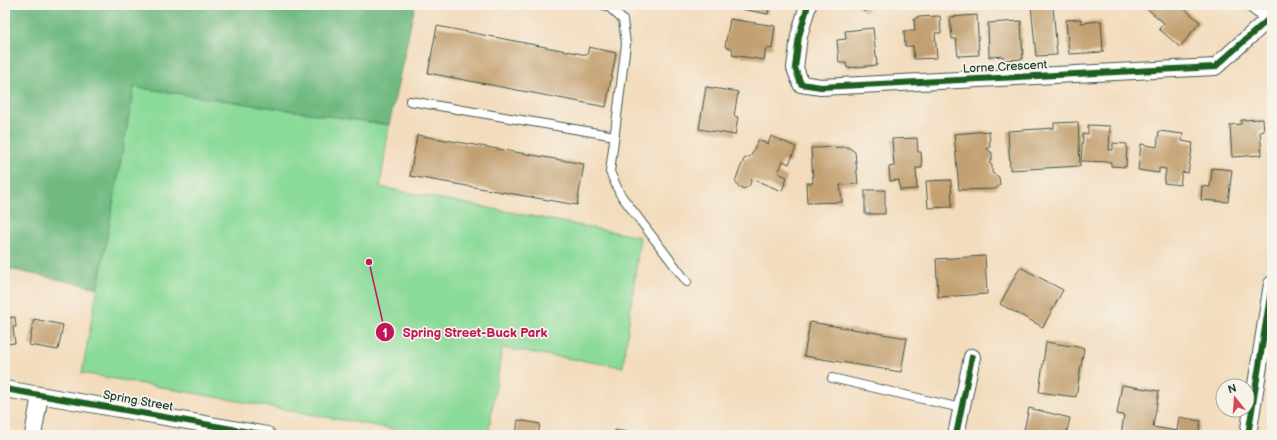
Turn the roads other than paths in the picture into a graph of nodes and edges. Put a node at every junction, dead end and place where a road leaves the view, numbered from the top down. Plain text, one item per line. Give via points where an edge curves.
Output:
1 (603, 5) edge
2 (808, 5) edge
3 (1253, 5) edge
4 (1271, 18) edge
5 (410, 101) dead end
6 (615, 136) junction
7 (687, 282) dead end
8 (1272, 284) edge
9 (972, 357) dead end
10 (832, 378) dead end
11 (5, 389) edge
12 (40, 395) junction
13 (961, 408) junction
14 (33, 435) edge
15 (267, 435) edge
16 (956, 435) edge
17 (1248, 435) edge

1 - 6 lane via 608,6 623,20 626,44
2 - 4 street, Lorne Crescent via 799,36 795,68 800,84 821,87 1215,67
3 - 4 street
5 - 6 lane
6 - 7 lane via 610,172 620,194
8 - 17 street
9 - 13 street
10 - 13 lane
11 - 12 street, Spring Street
12 - 14 street
12 - 15 street, Spring Street
13 - 16 street

